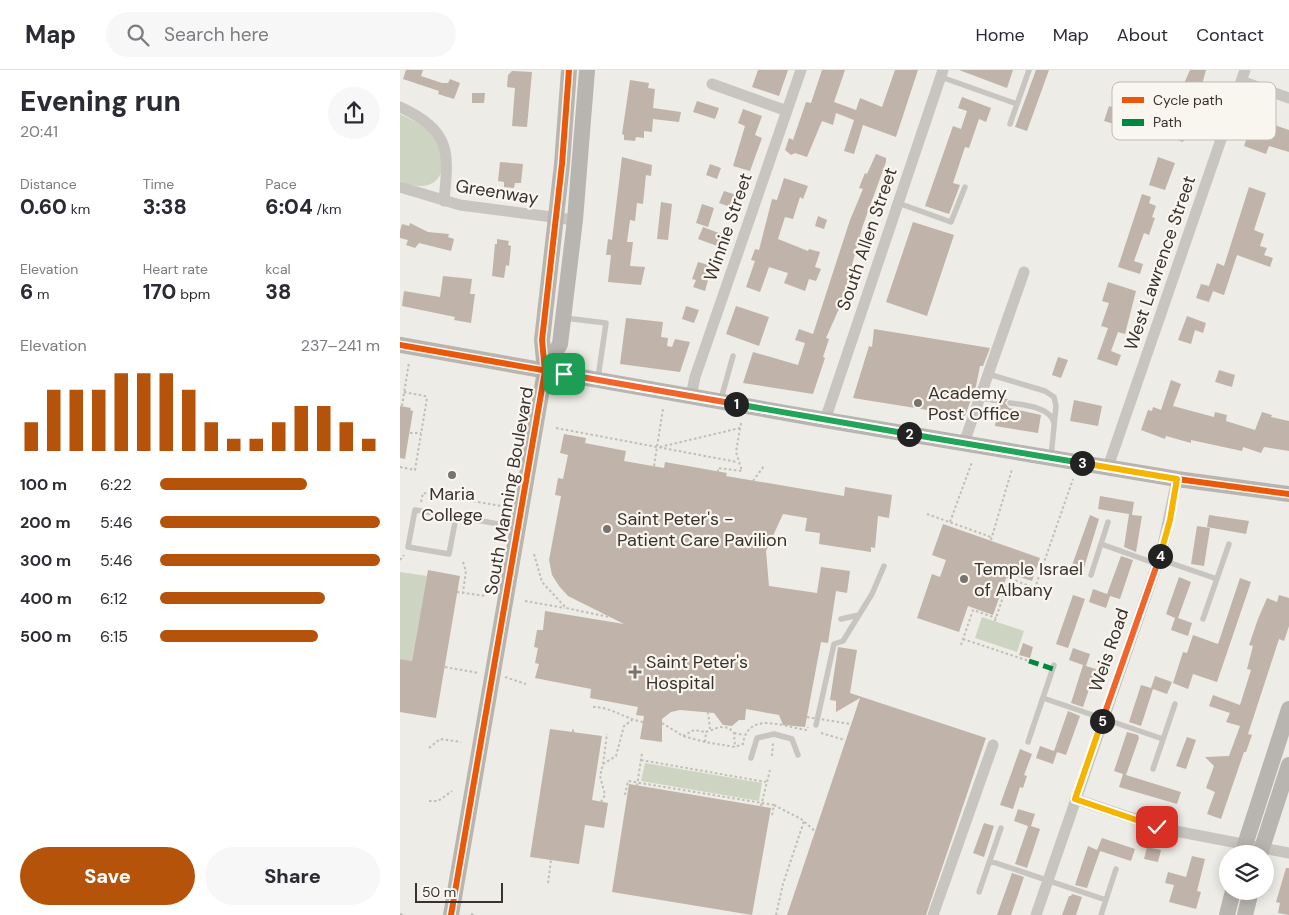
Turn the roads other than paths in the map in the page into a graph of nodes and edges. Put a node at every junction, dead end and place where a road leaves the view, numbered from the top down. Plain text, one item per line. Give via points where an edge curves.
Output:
1 (569, 70) edge
2 (587, 70) edge
3 (801, 70) edge
4 (1029, 70) edge
5 (942, 74) edge
6 (1243, 75) edge
7 (1257, 82) edge
8 (712, 84) dead end
9 (1276, 92) edge
10 (1289, 98) edge
11 (1017, 104) junction
12 (400, 107) edge
13 (787, 111) junction
14 (1010, 124) dead end
15 (1221, 140) edge
16 (400, 187) edge
17 (965, 187) dead end
18 (444, 201) junction
19 (898, 203) junction
20 (556, 218) junction
21 (575, 220) junction
22 (1024, 272) dead end
23 (564, 318) junction
24 (406, 346) edge
25 (733, 356) dead end
26 (545, 371) junction
27 (988, 374) junction
28 (598, 380) junction
29 (692, 396) junction
30 (980, 398) junction
31 (721, 401) junction
32 (999, 402) dead end
33 (1010, 403) dead end
34 (825, 420) junction
35 (1054, 428) junction
36 (964, 443) junction
37 (1051, 457) junction
38 (1108, 467) junction
39 (1177, 479) junction
40 (1289, 494) edge
41 (456, 517) junction
42 (1108, 522) dead end
43 (518, 528) junction
44 (1101, 544) junction
45 (1229, 544) dead end
46 (1158, 561) junction
47 (884, 566) dead end
48 (1091, 575) dead end
49 (1216, 579) junction
50 (859, 615) junction
51 (841, 618) dead end
52 (1203, 619) dead end
53 (1054, 664) dead end
54 (1043, 698) junction
55 (1174, 704) dead end
56 (1289, 709) edge
57 (1103, 719) junction
58 (816, 725) dead end
59 (1163, 739) junction
60 (1028, 742) dead end
61 (993, 745) dead end
62 (798, 755) dead end
63 (751, 758) dead end
64 (1289, 765) edge
65 (1153, 769) dead end
66 (1075, 799) junction
67 (1001, 828) dead end
68 (1224, 845) edge
69 (1245, 845) edge
70 (1263, 845) edge
71 (1274, 852) edge
72 (1289, 853) edge
73 (990, 861) junction
74 (1116, 870) dead end
75 (1048, 880) junction
76 (979, 892) dead end
77 (1106, 900) junction
78 (1231, 900) edge
79 (1249, 900) edge
80 (452, 915) edge
81 (933, 915) edge
82 (1036, 915) edge
83 (1101, 915) edge
84 (1227, 915) edge
85 (1245, 915) edge

1 - 20 street, South Manning Boulevard
2 - 21 street, South Manning Boulevard
3 - 13 street, Winnie Street
4 - 11 lane
5 - 11 lane
5 - 19 street, South Allen Street
6 - 7 street
8 - 13 street
9 - 10 street
11 - 14 lane
12 - 18 street, Greenway via 426,121 444,144 448,165
13 - 29 street, Winnie Street via 695,377
15 - 38 street, West Lawrence Street
16 - 18 street, Greenway
17 - 19 lane via 951,222
18 - 20 street, Greenway
19 - 34 street, South Allen Street
20 - 21 street, Greenway
20 - 26 street, South Manning Boulevard via 542,340
21 - 23 street, South Manning Boulevard
22 - 27 street
23 - 26 street, South Manning Boulevard via 560,344
23 - 28 lane via 606,323
24 - 26 street
25 - 31 lane
26 - 28 street
26 - 43 street, South Manning Boulevard
27 - 30 street
27 - 35 lane via 1052,395 1056,404
28 - 29 street
29 - 31 street
30 - 32 lane
30 - 36 street
31 - 34 street
33 - 35 lane via 1045,412 1052,417
34 - 36 street
35 - 37 lane
36 - 37 street
37 - 38 street
38 - 39 street
39 - 40 street
39 - 46 street, Weis Road
41 - 41 lane via 449,554 408,547 415,510
41 - 43 lane
42 - 44 lane
43 - 80 street, South Manning Boulevard
44 - 46 lane
44 - 48 lane
45 - 49 lane
46 - 49 lane
46 - 57 street, Weis Road
47 - 50 lane
49 - 52 lane
50 - 51 lane
50 - 58 lane via 843,641 834,644
53 - 54 lane
54 - 57 lane
54 - 60 lane
55 - 59 lane
56 - 69 street
57 - 59 lane
57 - 66 street, Weis Road
59 - 65 lane
61 - 81 street
62 - 63 lane via 792,739 774,734 757,738
64 - 70 street
66 - 68 street via 1157,827
66 - 75 street, Weis Road
67 - 73 lane
71 - 72 street
73 - 75 lane
73 - 76 lane
74 - 77 lane
75 - 77 lane
75 - 82 street, Weis Road
77 - 83 lane
78 - 84 street
79 - 85 street

